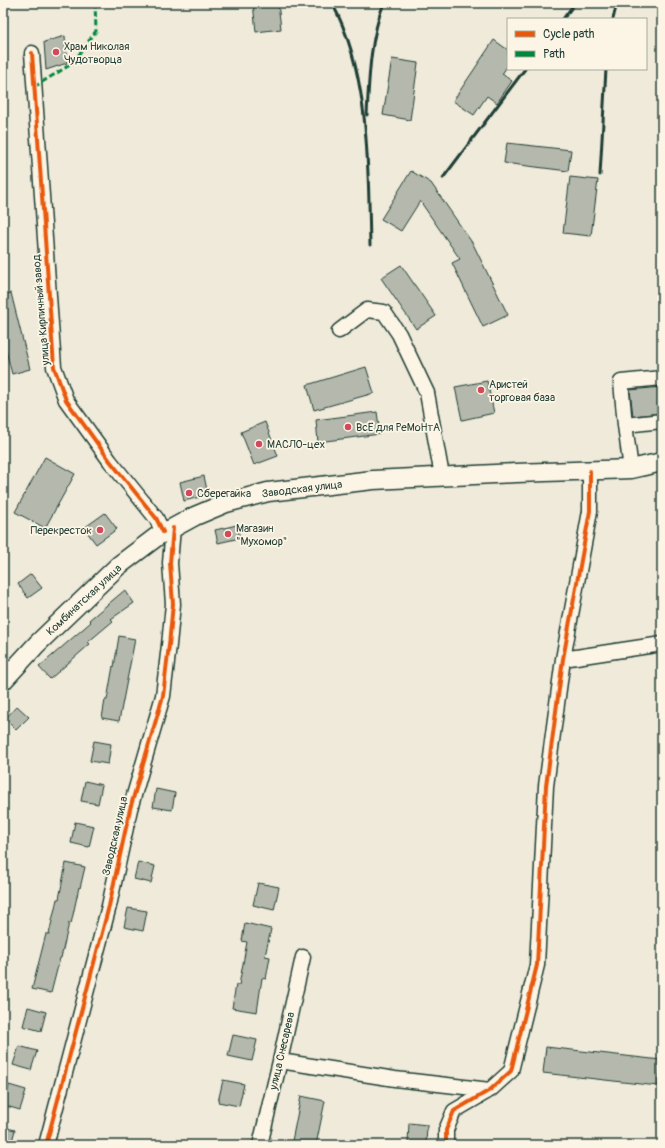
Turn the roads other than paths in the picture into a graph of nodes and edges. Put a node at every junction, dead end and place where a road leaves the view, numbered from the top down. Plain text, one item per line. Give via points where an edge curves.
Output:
1 (32, 53) dead end
2 (339, 331) dead end
3 (662, 378) edge
4 (662, 421) edge
5 (625, 425) junction
6 (662, 462) edge
7 (631, 469) junction
8 (590, 471) junction
9 (442, 476) junction
10 (168, 530) junction
11 (662, 644) edge
12 (563, 659) junction
13 (3, 681) edge
14 (303, 957) dead end
15 (280, 1061) junction
16 (490, 1090) junction
17 (46, 1145) edge
18 (260, 1145) edge
19 (446, 1145) edge

1 - 10 street, улица Кирпичный завод via 54,367 66,400 110,461
2 - 9 street via 367,310 384,312 399,334 427,393
3 - 5 street via 622,382
4 - 5 street
5 - 7 street
6 - 7 main road, Заводская улица
7 - 8 main road, Заводская улица
8 - 9 main road, Заводская улица
8 - 12 street via 590,511
9 - 10 main road, Заводская улица via 373,480 268,492 226,503
10 - 13 main road, Комбинатская улица via 118,566 37,644
10 - 17 street, Заводская улица via 173,604 162,696 130,809 108,906
11 - 12 street
12 - 16 street via 546,786 537,965 511,1072
14 - 15 street, улица Снесарева
15 - 16 street via 394,1079
15 - 18 street, улица Снесарева
16 - 19 street via 454,1111 446,1130

